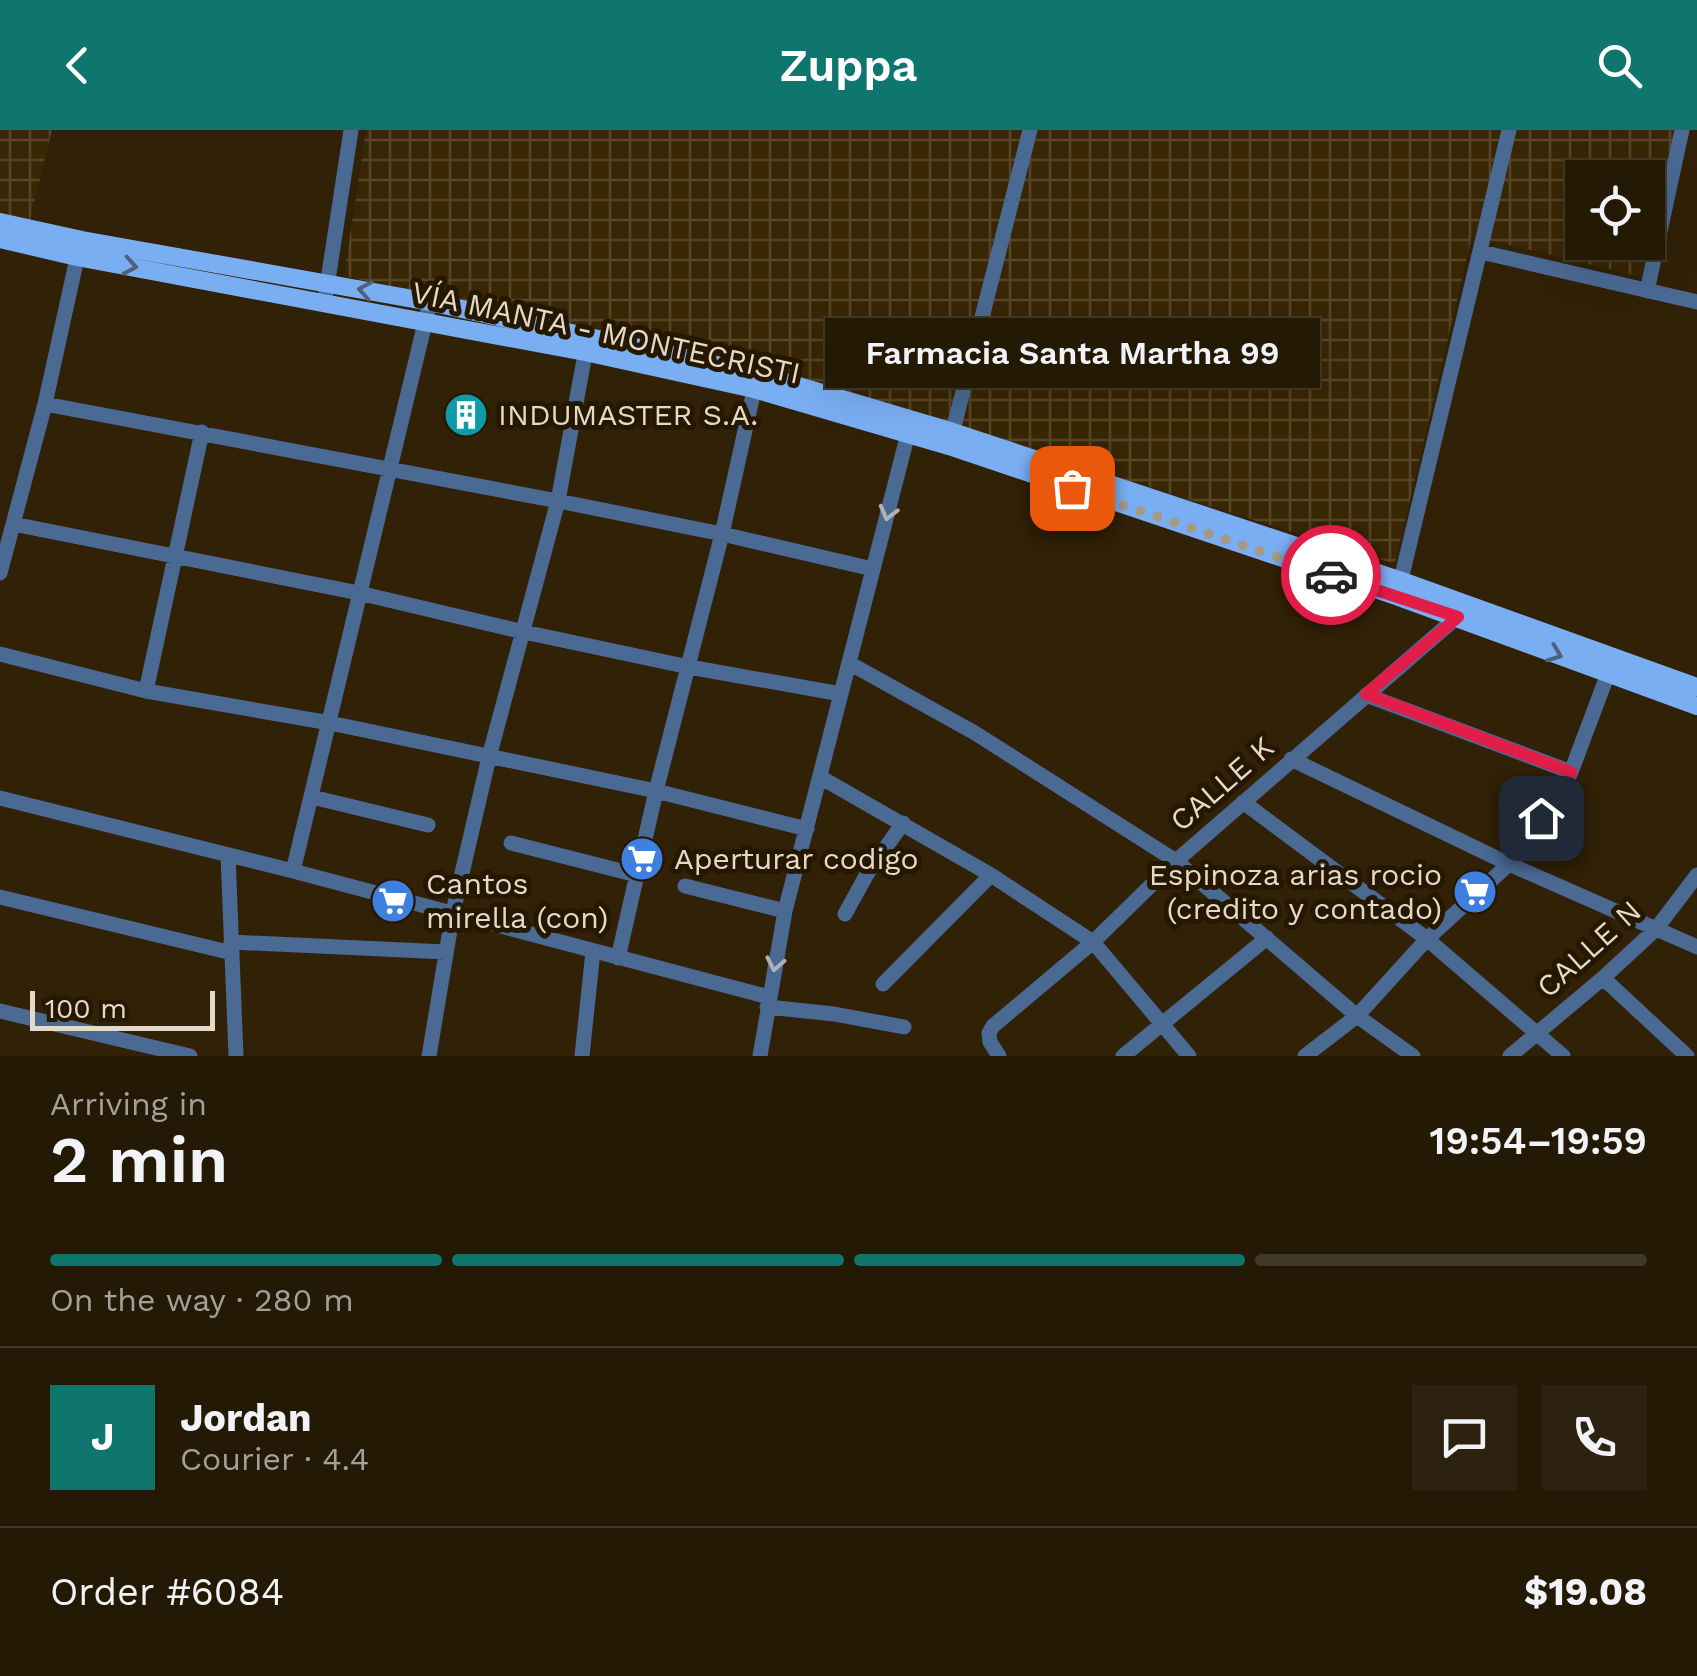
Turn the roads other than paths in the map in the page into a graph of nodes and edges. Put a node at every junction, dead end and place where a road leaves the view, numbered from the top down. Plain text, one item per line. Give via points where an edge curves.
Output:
1 (351, 130) edge
2 (1030, 130) edge
3 (1509, 130) edge
4 (1682, 130) edge
5 (0, 222) edge
6 (0, 239) edge
7 (80, 249) junction
8 (1481, 252) junction
9 (1648, 291) junction
10 (326, 293) junction
11 (430, 302) junction
12 (1697, 302) edge
13 (425, 321) junction
14 (586, 344) junction
15 (756, 381) junction
16 (45, 404) junction
17 (911, 426) junction
18 (202, 432) junction
19 (951, 439) junction
20 (388, 469) junction
21 (558, 501) junction
22 (13, 524) junction
23 (722, 534) junction
24 (176, 556) junction
25 (874, 568) junction
26 (0, 573) edge
27 (1399, 589) junction
28 (360, 594) junction
29 (1464, 611) junction
30 (524, 632) junction
31 (0, 654) edge
32 (850, 663) junction
33 (690, 667) junction
34 (1611, 667) junction
35 (146, 691) junction
36 (1695, 691) edge
37 (841, 694) junction
38 (1366, 694) junction
39 (330, 723) junction
40 (489, 757) junction
41 (1291, 759) junction
42 (1571, 772) junction
43 (820, 777) junction
44 (656, 792) junction
45 (312, 797) junction
46 (0, 798) edge
47 (1243, 802) junction
48 (903, 823) junction
49 (428, 825) dead end
50 (807, 829) junction
51 (511, 843) dead end
52 (228, 854) junction
53 (1176, 860) junction
54 (1510, 864) junction
55 (294, 871) junction
56 (637, 875) junction
57 (991, 875) junction
58 (1697, 875) edge
59 (685, 886) dead end
60 (0, 897) edge
61 (785, 911) junction
62 (452, 912) junction
63 (844, 914) dead end
64 (1656, 929) junction
65 (1268, 938) junction
66 (1427, 939) junction
67 (1093, 942) junction
68 (1697, 947) edge
69 (232, 948) junction
70 (593, 951) junction
71 (446, 952) junction
72 (618, 958) junction
73 (1603, 978) junction
74 (883, 984) dead end
75 (768, 1002) junction
76 (0, 1013) edge
77 (1357, 1016) junction
78 (1162, 1023) junction
79 (904, 1027) dead end
80 (1536, 1032) junction
81 (190, 1056) edge
82 (236, 1056) edge
83 (429, 1056) edge
84 (582, 1056) edge
85 (760, 1056) edge
86 (999, 1056) edge
87 (1123, 1056) edge
88 (1189, 1056) edge
89 (1305, 1056) edge
90 (1412, 1056) edge
91 (1510, 1056) edge
92 (1563, 1056) edge
93 (1687, 1056) edge

1 - 10 street
2 - 19 street
3 - 8 street
4 - 9 street
5 - 7 main road, VÍA MANTA - MONTECRISTI
6 - 7 main road, VÍA MANTA - MONTECRISTI
7 - 10 main road, VÍA MANTA - MONTECRISTI
7 - 16 street
8 - 9 street
8 - 27 street
9 - 12 street
11 -> 10 main road, VÍA MANTA - MONTECRISTI
10 - 13 main road, VÍA MANTA - MONTECRISTI
11 - 13 street
11 - 14 main road, VÍA MANTA - MONTECRISTI
13 - 14 main road, VÍA MANTA - MONTECRISTI
13 - 20 street
14 - 15 main road, VÍA MANTA - MONTECRISTI
14 - 21 street
15 - 17 main road, VÍA MANTA - MONTECRISTI
15 - 23 street
16 - 18 street
16 - 22 street
17 - 19 main road, VÍA MANTA - MONTECRISTI
17 -> 25 street
18 - 20 street
18 - 24 street
19 - 27 main road, VÍA MANTA - MONTECRISTI
20 - 21 street
20 - 28 street
21 - 23 street
21 - 30 street
22 - 24 street
22 - 26 street
23 - 25 street
23 - 33 street
24 - 28 street
24 - 35 street
25 - 32 street
27 - 29 main road, VÍA MANTA - MONTECRISTI
28 - 30 street
28 - 39 street
29 - 34 main road, VÍA MANTA - MONTECRISTI
29 - 38 street, CALLE K
30 - 33 street
30 - 40 street
31 - 35 street
32 - 37 street
32 - 53 street
33 - 37 street
33 - 44 street
34 - 36 main road, VÍA MANTA - MONTECRISTI
34 - 42 street
35 - 39 street
37 - 43 street
38 - 41 street, CALLE K
38 - 42 street
39 - 40 street
39 - 45 street
40 - 44 street
40 - 62 street
41 - 47 street, CALLE K
41 - 54 street
42 - 54 street
43 - 48 street
43 - 50 street
44 - 50 street
44 - 56 street
45 - 49 street
45 - 55 street
46 - 52 street
47 - 53 street, CALLE K
47 - 66 street
48 - 57 street
48 - 63 street
50 - 61 street
51 - 56 street
52 - 55 street
52 - 69 street
53 - 65 street
53 - 67 street, CALLE K
54 - 64 street
54 - 66 street
55 - 62 street
56 - 72 street
57 - 67 street
57 - 74 street
58 - 64 street, CALLE N
59 - 61 street
60 - 69 street
61 -> 75 street
62 - 70 street
62 - 71 street
64 - 68 street
64 - 73 street, CALLE N
65 - 77 street
65 - 78 street
66 - 77 street
66 - 80 street
67 - 78 street
67 - 86 street, CALLE K via 994,1026 990,1042
69 - 71 street
69 - 82 street
70 - 72 street
70 - 84 street
71 - 83 street
72 - 75 street
73 - 80 street, CALLE N
73 - 93 street
75 - 79 street
75 - 85 street
76 - 81 street
77 - 89 street
77 - 90 street
78 - 87 street
78 - 88 street
80 - 91 street, CALLE N
80 - 92 street

